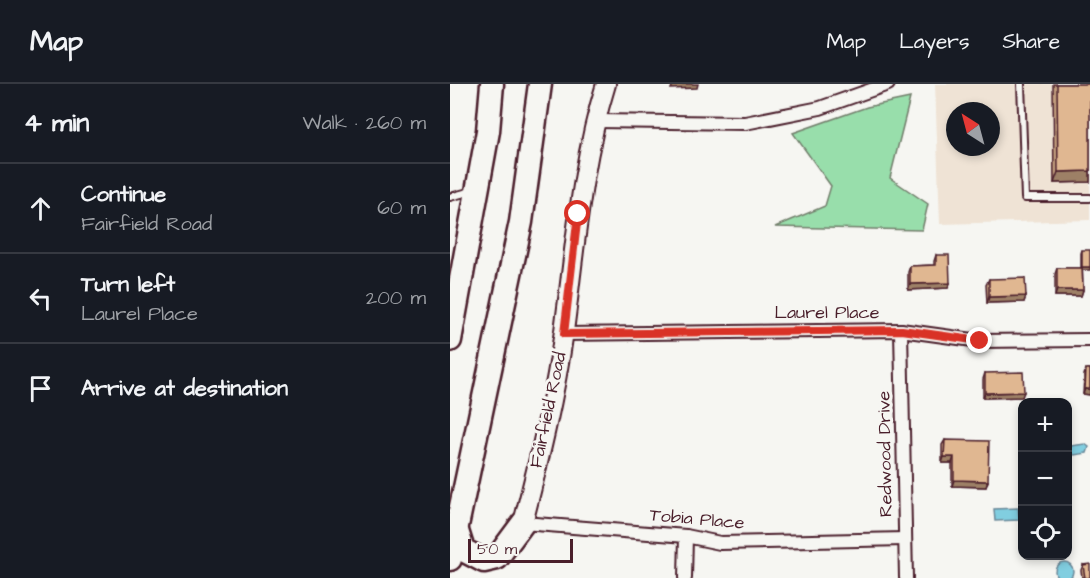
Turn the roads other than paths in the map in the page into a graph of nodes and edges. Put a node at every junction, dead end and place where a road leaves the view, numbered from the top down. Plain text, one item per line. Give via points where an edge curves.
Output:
1 (492, 84) edge
2 (540, 84) edge
3 (606, 84) edge
4 (888, 84) edge
5 (1021, 84) edge
6 (597, 121) junction
7 (478, 189) junction
8 (450, 197) edge
9 (1090, 198) edge
10 (455, 294) edge
11 (902, 330) junction
12 (564, 334) junction
13 (450, 340) edge
14 (1090, 340) edge
15 (523, 523) junction
16 (457, 531) junction
17 (686, 536) junction
18 (905, 539) junction
19 (450, 559) edge
20 (502, 578) edge
21 (685, 578) edge
22 (906, 578) edge

1 - 7 highway
2 - 16 highway via 521,222
3 - 6 street, Fairfield Road
4 - 6 street via 820,108 745,123
5 - 9 lane via 1025,198
6 - 12 street, Fairfield Road via 578,214
7 - 8 lane
7 - 10 highway
10 - 13 highway
11 - 12 street, Laurel Place
11 - 14 street, Laurel Place via 980,341
11 - 18 street, Redwood Drive
12 - 15 street, Fairfield Road
15 - 16 highway via 497,558 484,561 463,550
15 - 17 street, Tobia Place
15 - 20 highway
16 - 19 highway
17 - 18 street, Tobia Place via 720,543
17 - 21 street
18 - 22 street, Redwood Drive

